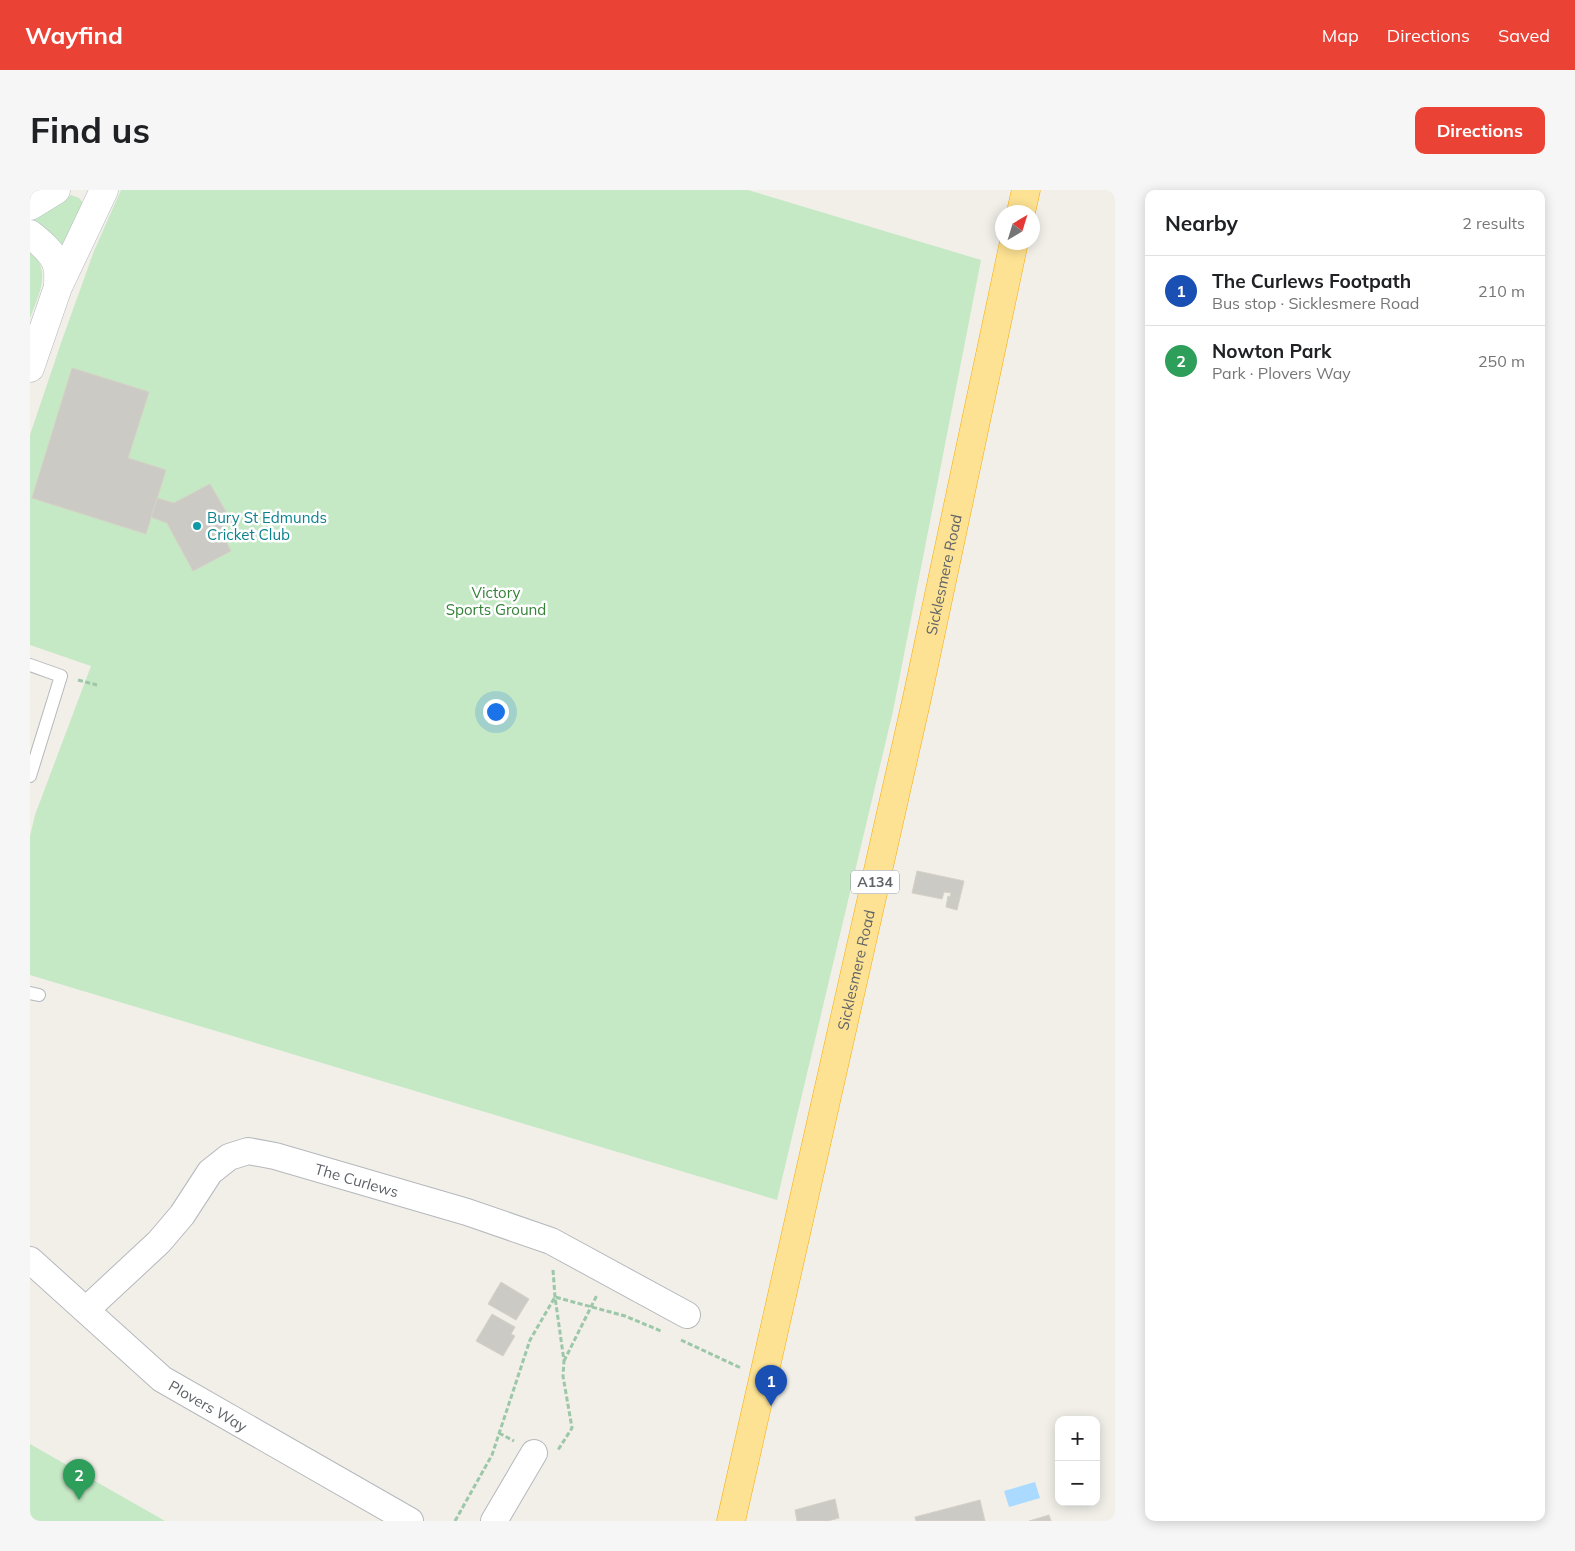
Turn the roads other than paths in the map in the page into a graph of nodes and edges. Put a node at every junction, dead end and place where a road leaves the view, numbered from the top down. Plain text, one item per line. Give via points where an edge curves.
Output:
1 (56, 190) edge
2 (104, 190) edge
3 (1026, 190) edge
4 (1023, 205) edge
5 (30, 206) edge
6 (30, 234) edge
7 (1012, 250) edge
8 (58, 287) junction
9 (32, 357) edge
10 (30, 665) edge
11 (30, 776) edge
12 (30, 1260) edge
13 (682, 1304) dead end
14 (86, 1309) junction
15 (524, 1447) road end
16 (410, 1521) edge
17 (494, 1521) edge
18 (731, 1521) edge

1 - 5 street
2 - 8 street
3 - 4 highway
6 - 8 street via 55,260
7 - 18 highway, Sicklesmere Road / A134 via 917,698
8 - 9 street
10 - 11 lane via 61,676
12 - 14 street, Plovers Way
13 - 14 street, The Curlews via 610,1273 551,1242 458,1209 248,1151 229,1157 210,1172 182,1215 158,1242
14 - 16 street, Plovers Way via 162,1379
15 - 17 street

